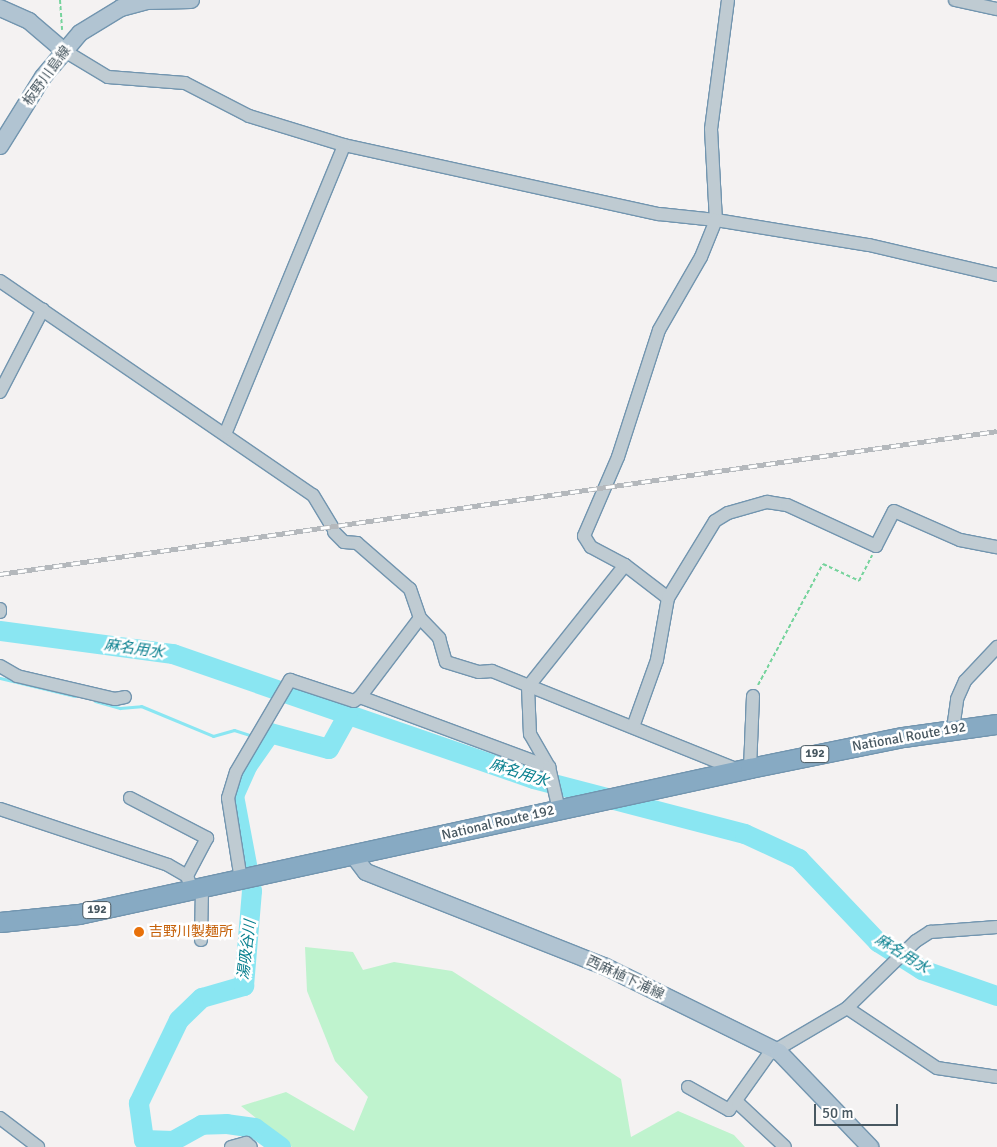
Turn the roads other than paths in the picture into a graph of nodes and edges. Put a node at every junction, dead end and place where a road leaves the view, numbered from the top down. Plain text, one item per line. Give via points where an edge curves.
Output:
1 (191, 0) edge
2 (728, 0) edge
3 (955, 0) edge
4 (0, 8) edge
5 (997, 9) edge
6 (63, 50) junction
7 (344, 145) junction
8 (0, 146) edge
9 (716, 220) junction
10 (997, 275) edge
11 (0, 281) edge
12 (43, 309) junction
13 (0, 392) edge
14 (226, 432) junction
15 (997, 547) edge
16 (625, 565) junction
17 (668, 598) junction
18 (420, 618) junction
19 (997, 646) edge
20 (0, 666) edge
21 (528, 687) junction
22 (753, 696) road end
23 (125, 697) dead end
24 (360, 698) junction
25 (997, 724) edge
26 (633, 727) junction
27 (953, 728) junction
28 (744, 769) junction
29 (550, 770) junction
30 (130, 798) dead end
31 (557, 802) junction
32 (0, 809) edge
33 (353, 855) junction
34 (246, 879) junction
35 (194, 885) junction
36 (0, 922) edge
37 (997, 927) edge
38 (201, 940) dead end
39 (847, 1008) junction
40 (779, 1052) junction
41 (997, 1077) edge
42 (688, 1087) dead end
43 (738, 1103) junction
44 (0, 1118) edge
45 (38, 1147) edge
46 (232, 1147) edge
47 (251, 1147) edge
48 (785, 1147) edge
49 (870, 1147) edge

1 - 6 main road, 板野川島線 via 147,1 121,8 98,20
2 - 9 street via 713,93
3 - 5 street
4 - 6 main road via 29,22
6 - 7 street via 108,77 185,83 250,116
6 - 8 main road, 板野川島線
7 - 9 street via 659,214
7 - 14 street
9 - 10 street via 869,245
9 - 16 street via 701,257 659,330 618,457 584,536 591,547
11 - 12 street
12 - 13 street
12 - 14 street
14 - 18 street via 313,495 344,542 357,543 410,590
15 - 17 street via 960,540 894,511 876,546 787,505 767,502 728,513 715,521
16 - 17 street
16 - 21 street
17 - 26 street via 657,660
18 - 21 street via 439,638 446,662 479,672 492,671
18 - 24 street
19 - 27 street via 965,681 957,699
20 - 23 street via 17,676 115,699
21 - 26 street
21 - 29 street via 530,734
22 - 28 street
24 - 29 street
24 - 34 street via 354,701 290,680 228,798
25 - 27 highway, National Route 192 / 192
26 - 28 street
27 - 28 highway, National Route 192 / 192
28 - 31 highway, National Route 192 / 192 via 589,803
29 - 31 street
30 - 35 street via 207,838
31 - 33 highway, National Route 192 / 192
32 - 35 street via 168,865
33 - 34 highway, National Route 192 / 192
33 - 40 main road, 西麻植下浦線 via 366,872 606,967
34 - 35 highway, National Route 192 / 192
35 - 36 highway, National Route 192 / 192 via 79,914
35 - 38 street
37 - 39 street via 930,932 916,941
39 - 40 street
39 - 41 street via 937,1068
40 - 43 street via 769,1054
40 - 49 main road, 西麻植下浦線
42 - 43 street via 729,1110
43 - 48 street
44 - 45 street
46 - 47 street via 246,1143

